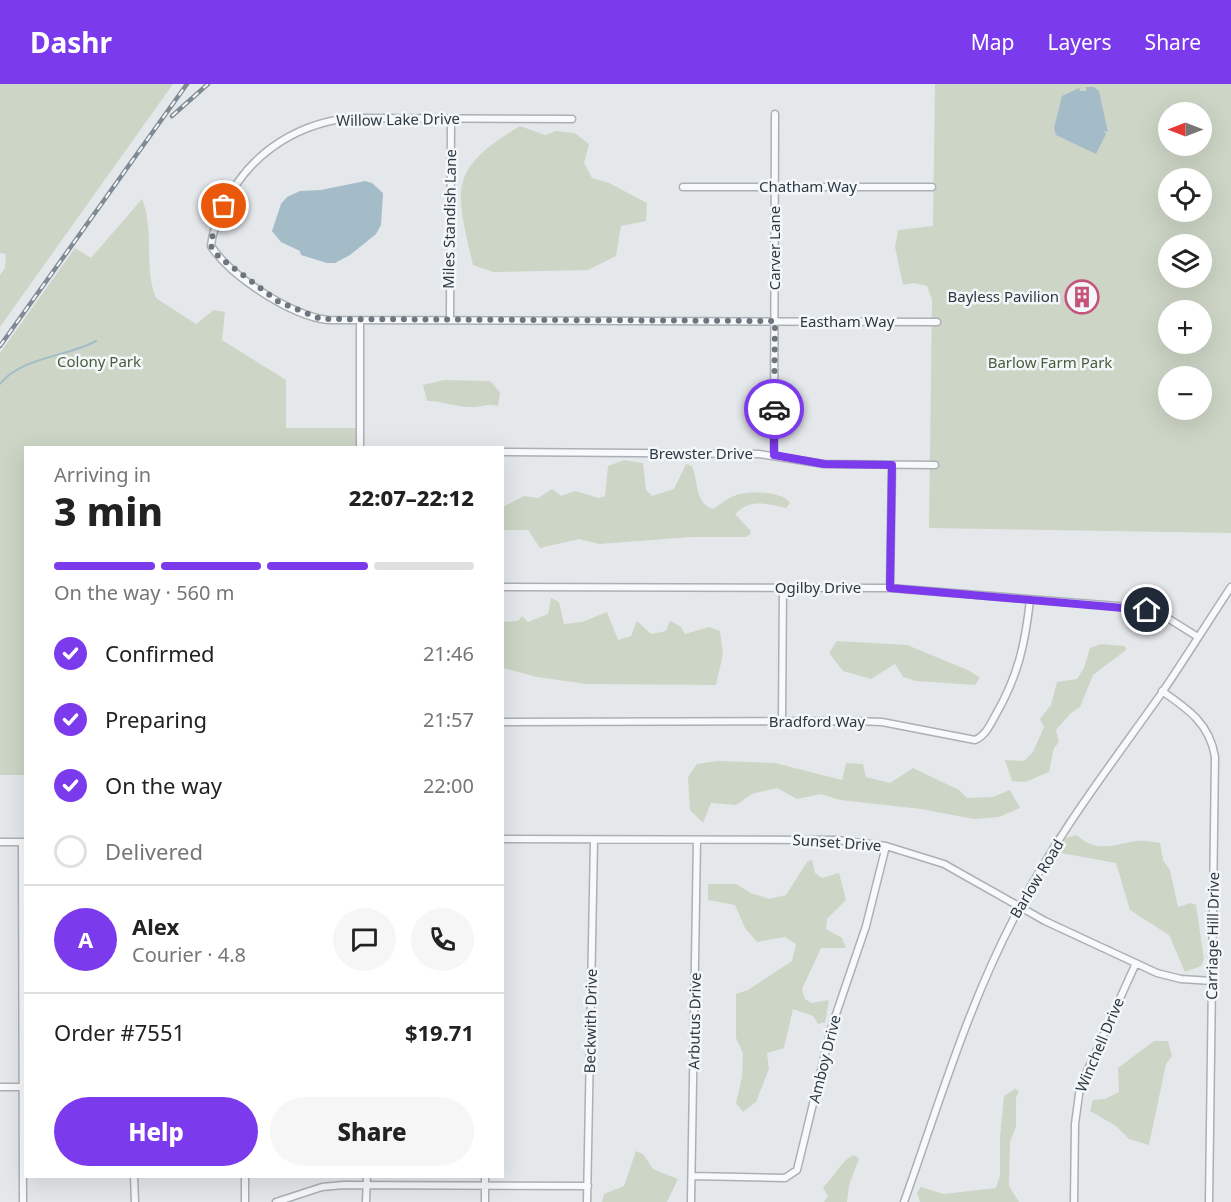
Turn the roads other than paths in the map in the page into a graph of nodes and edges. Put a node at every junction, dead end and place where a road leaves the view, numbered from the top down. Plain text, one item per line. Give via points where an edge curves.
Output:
1 (775, 114) dead end
2 (451, 119) junction
3 (572, 119) dead end
4 (683, 187) dead end
5 (932, 187) dead end
6 (776, 188) junction
7 (211, 240) joint
8 (450, 319) junction
9 (360, 320) junction
10 (775, 321) junction
11 (937, 322) dead end
12 (360, 446) edge
13 (504, 452) edge
14 (774, 455) junction
15 (892, 465) junction
16 (934, 465) dead end
17 (504, 587) edge
18 (783, 587) junction
19 (1231, 587) edge
20 (890, 588) junction
21 (1030, 600) junction
22 (1198, 637) junction
23 (1162, 691) junction
24 (782, 721) junction
25 (504, 722) edge
26 (504, 838) edge
27 (594, 840) junction
28 (697, 840) junction
29 (0, 842) edge
30 (24, 842) edge
31 (886, 846) junction
32 (1019, 908) junction
33 (1136, 963) junction
34 (1212, 981) junction
35 (0, 1087) edge
36 (22, 1087) junction
37 (692, 1176) junction
38 (134, 1178) edge
39 (245, 1178) edge
40 (367, 1178) edge
41 (485, 1178) edge
42 (366, 1186) junction
43 (588, 1186) junction
44 (484, 1187) junction
45 (23, 1202) edge
46 (135, 1202) edge
47 (245, 1202) edge
48 (276, 1202) edge
49 (366, 1202) edge
50 (485, 1202) edge
51 (587, 1202) edge
52 (691, 1202) edge
53 (904, 1202) edge
54 (1074, 1202) edge
55 (1209, 1202) edge

1 - 6 street, Carver Lane
2 - 3 street, Willow Lake Drive
2 - 7 street, Willow Lake Drive via 348,118 294,132 245,172 224,206
2 - 8 street, Miles Standish Lane
4 - 6 street, Chatham Way
5 - 6 street, Chatham Way
6 - 10 street, Carver Lane
7 - 9 street, Eastham Way via 215,252 229,266 293,310 321,319
8 - 9 street, Eastham Way
8 - 10 street, Eastham Way
9 - 12 street
10 - 11 street, Eastham Way
10 - 14 street, Carver Lane
13 - 14 street, Brewster Drive
14 - 15 street, Brewster Drive via 824,464
15 - 16 street, Brewster Drive
15 - 20 street
17 - 18 street, Ogilby Drive
18 - 20 street, Ogilby Drive
18 - 24 street
19 - 22 street, Barlow Road
20 - 21 street, Ogilby Drive
21 - 22 street, Ogilby Drive via 1147,610 1175,621
21 - 24 street, Bradford Way via 1016,677 978,739 882,722
22 - 23 street, Barlow Road
23 - 32 street, Barlow Road via 1085,801
23 - 34 street, Carriage Hill Drive via 1197,717 1208,732 1214,752
24 - 25 street, Bradford Way
26 - 27 street, Sunset Drive
27 - 28 street, Sunset Drive
27 - 43 street, Beckwith Drive
28 - 31 street, Sunset Drive via 837,840
28 - 37 street, Arbutus Drive
29 - 30 street
30 - 36 street
31 - 32 street, Sunset Drive via 962,872
31 - 37 street, Amboy Drive via 866,926 831,1029 797,1170 785,1178
32 - 33 street, Sunset Drive
32 - 53 street, Barlow Road via 980,990
33 - 34 street, Sunset Drive via 1170,977
33 - 54 street, Winchell Drive via 1080,1087 1075,1124
34 - 55 street, Carriage Hill Drive
35 - 36 street
36 - 45 street
37 - 52 street, Arbutus Drive
38 - 46 street
39 - 47 street
40 - 42 street
41 - 44 street
42 - 44 street
42 - 48 street via 322,1187
42 - 49 street
43 - 44 street
43 - 51 street, Beckwith Drive
44 - 50 street

